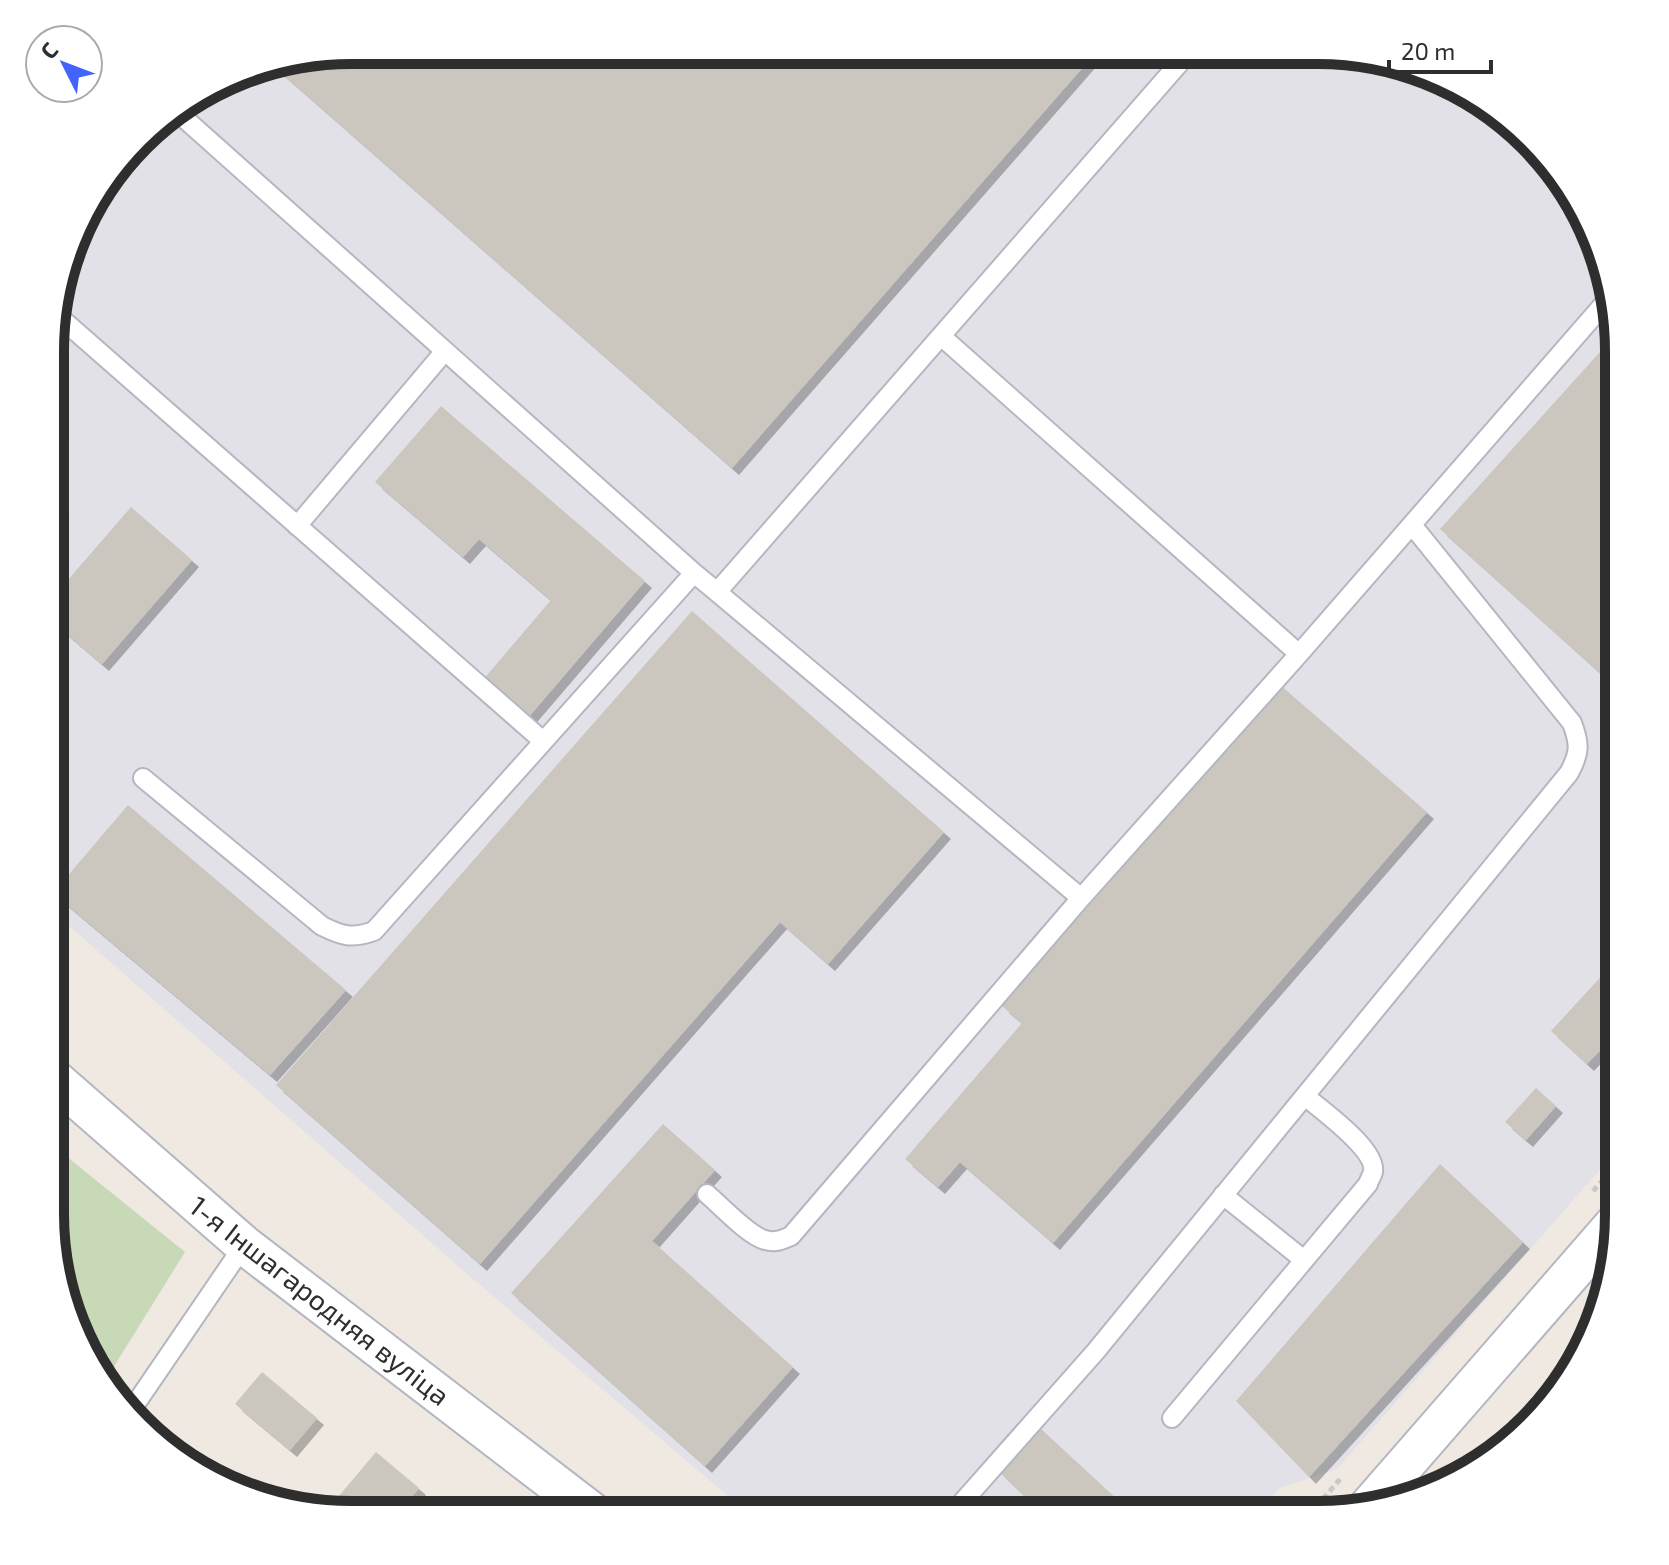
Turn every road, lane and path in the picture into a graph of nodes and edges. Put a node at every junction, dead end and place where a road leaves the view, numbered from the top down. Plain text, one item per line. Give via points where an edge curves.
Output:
1 (1179, 64) edge
2 (184, 118) edge
3 (1601, 307) edge
4 (66, 322) edge
5 (941, 336) junction
6 (445, 351) junction
7 (1412, 525) junction
8 (297, 526) junction
9 (694, 573) junction
10 (717, 592) junction
11 (1299, 654) junction
12 (543, 741) junction
13 (143, 778) dead end
14 (1081, 898) junction
15 (64, 1087) edge
16 (1305, 1096) junction
17 (707, 1194) dead end
18 (1223, 1195) junction
19 (1604, 1236) edge
20 (244, 1245) junction
21 (1304, 1260) junction
22 (136, 1404) edge
23 (1172, 1418) dead end
24 (1380, 1494) edge
25 (578, 1501) edge
26 (963, 1501) edge

1 - 5 lane
2 - 6 lane
3 - 7 lane
4 - 8 lane
5 - 10 lane
5 - 11 lane
6 - 8 lane
6 - 9 lane
7 - 11 lane
7 - 16 lane via 1572,723 1577,758
8 - 12 lane
9 - 10 lane
9 - 12 lane
10 - 14 lane
11 - 14 lane
12 - 13 lane via 374,931 360,936 322,926
14 - 17 lane via 791,1236 766,1241
15 - 20 street, 1-я Іншагародняя вуліца
16 - 18 lane
16 - 21 lane via 1360,1144 1373,1171 1368,1184
18 - 21 lane
18 - 26 lane via 1096,1351
19 - 24 street
20 - 22 lane
20 - 25 street, 1-я Іншагародняя вуліца
21 - 23 lane

